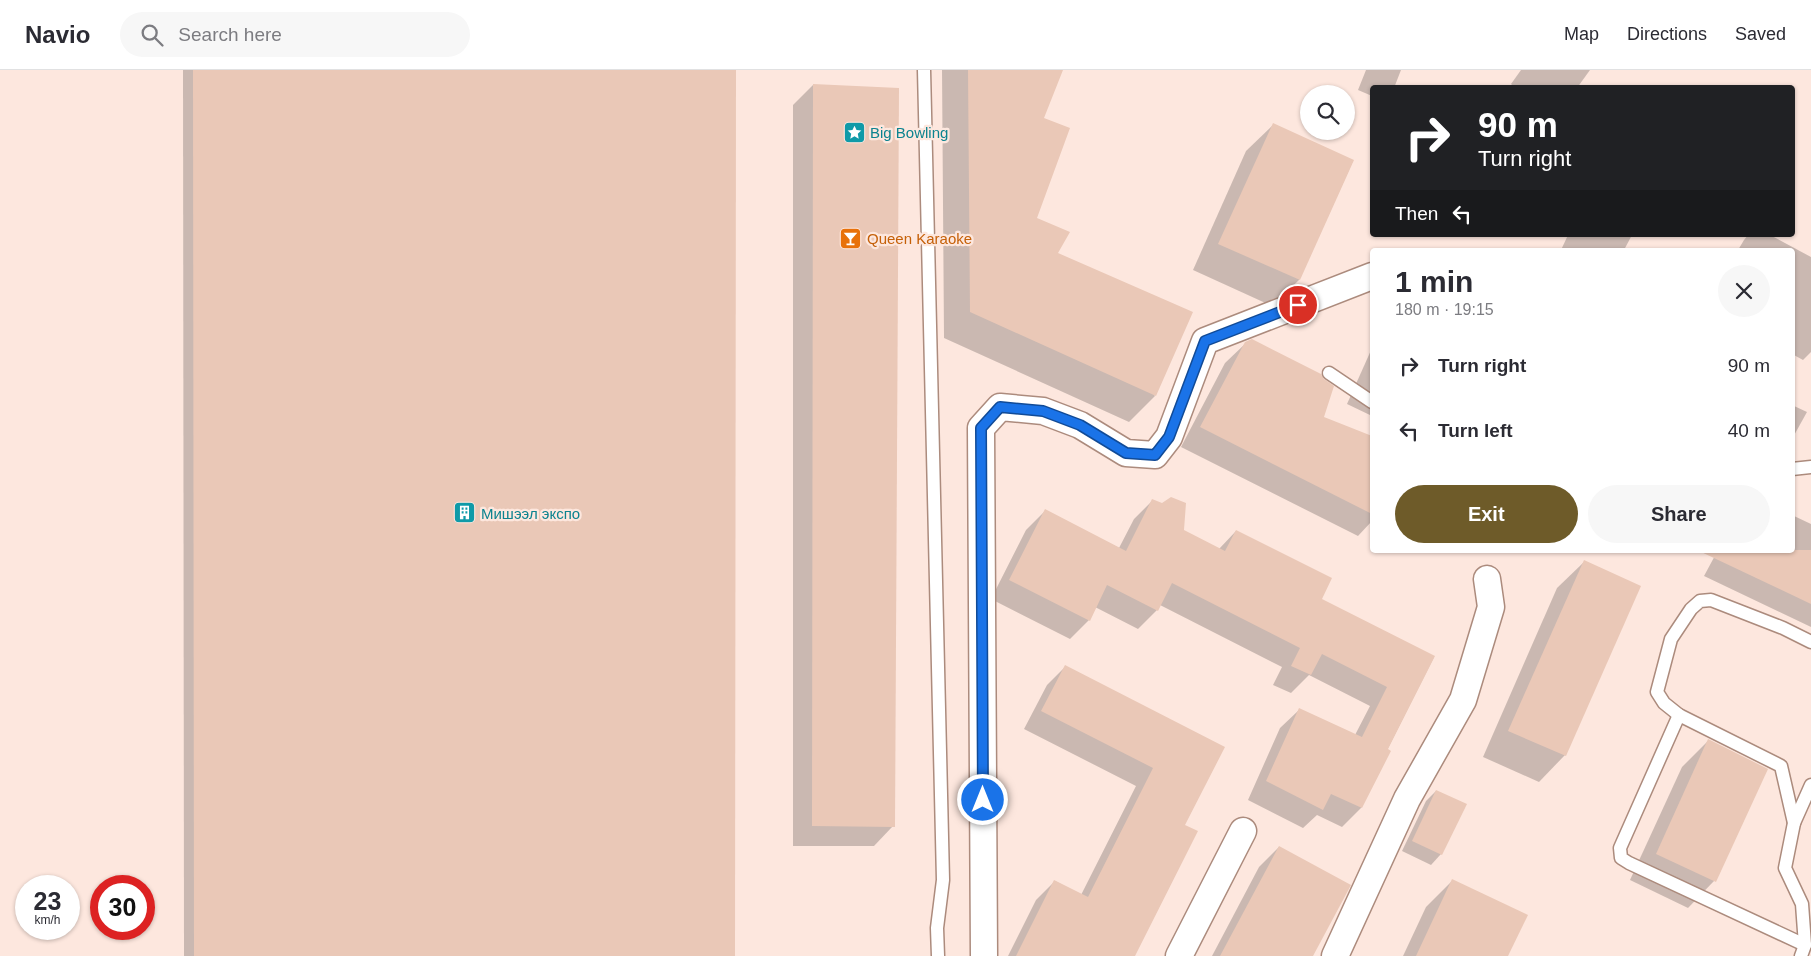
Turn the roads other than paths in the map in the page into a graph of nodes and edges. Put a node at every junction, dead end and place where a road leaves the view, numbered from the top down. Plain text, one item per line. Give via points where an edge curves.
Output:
1 (924, 70) edge
2 (1370, 277) edge
3 (1329, 373) dead end
4 (1370, 401) edge
5 (1811, 467) edge
6 (1795, 469) edge
7 (1487, 579) dead end
8 (1811, 642) edge
9 (1678, 715) junction
10 (1811, 785) edge
11 (1794, 823) junction
12 (1243, 831) dead end
13 (1803, 950) edge
14 (938, 956) edge
15 (984, 956) edge
16 (1178, 956) edge
17 (1335, 956) edge

1 - 14 lane via 943,880 937,928
2 - 15 street via 1205,341 1169,437 1155,455 1126,453 1080,425 1043,411 1000,407 981,428
3 - 4 lane
5 - 6 lane
7 - 17 street via 1491,607 1463,700 1407,799
8 - 9 lane via 1711,600 1700,601 1672,639 1658,692 1664,703
9 - 11 lane via 1781,766
9 - 13 lane via 1620,848 1621,858
10 - 11 lane
11 - 13 lane via 1785,868 1802,904
12 - 16 street

